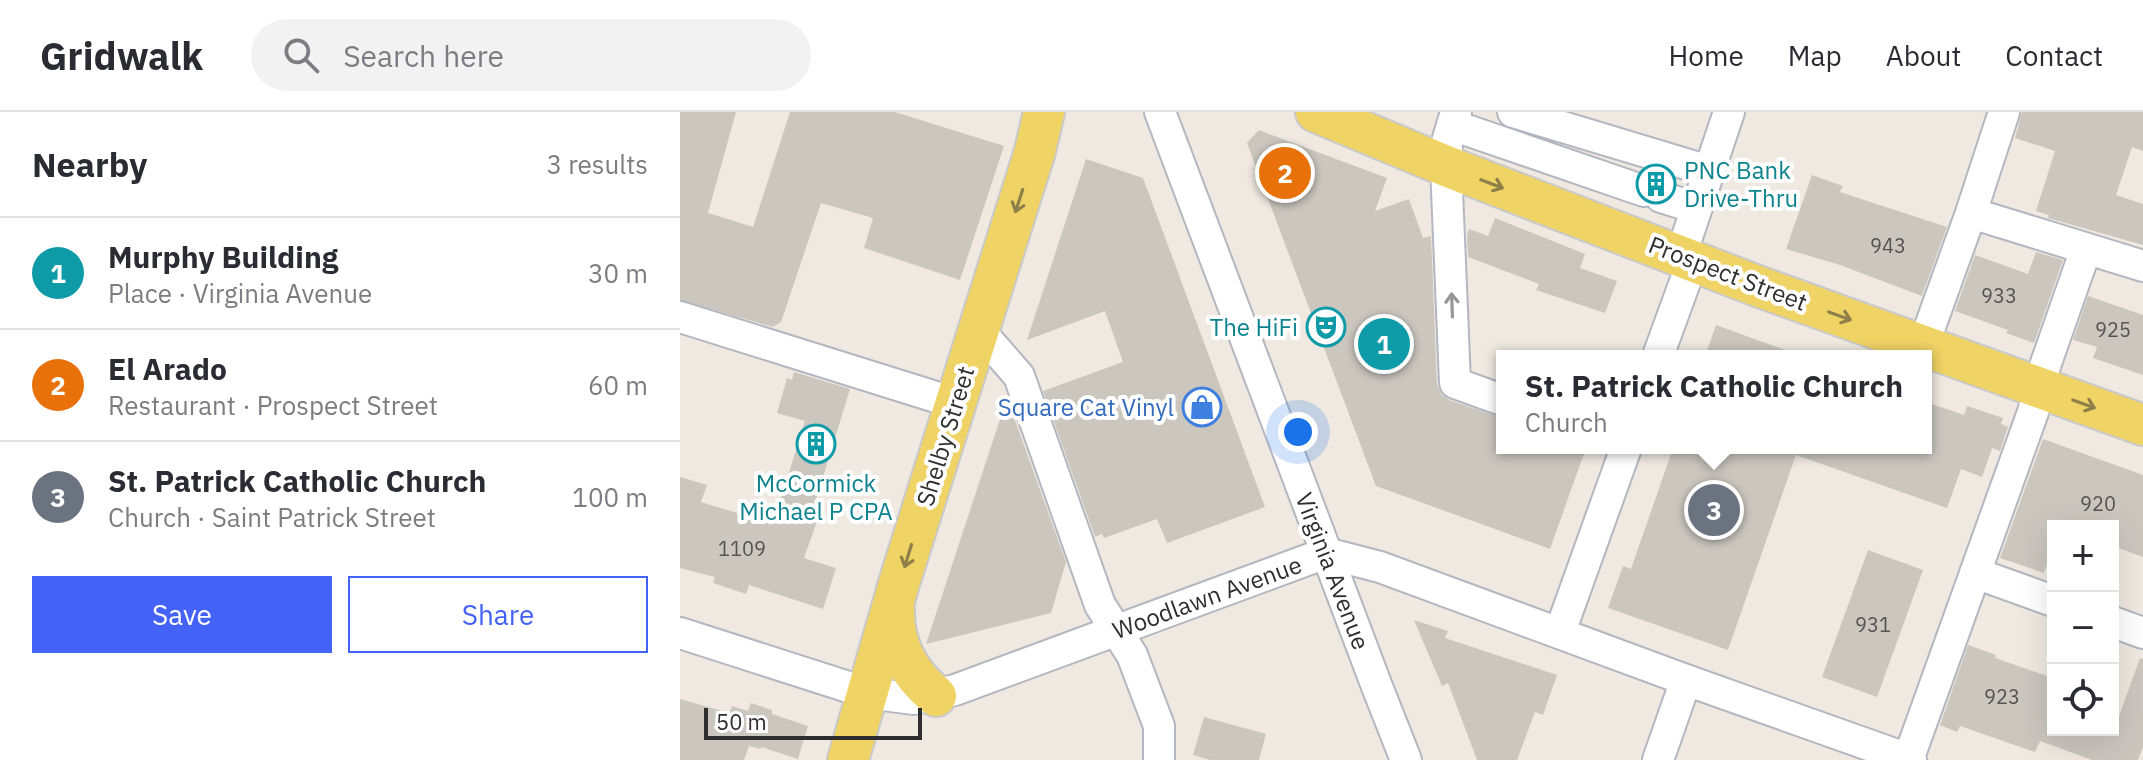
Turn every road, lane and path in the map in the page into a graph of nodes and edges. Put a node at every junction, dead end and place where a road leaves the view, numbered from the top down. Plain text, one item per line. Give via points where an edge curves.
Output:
1 (1044, 112) edge
2 (1160, 112) edge
3 (1316, 112) edge
4 (1513, 112) edge
5 (1729, 112) edge
6 (2004, 112) edge
7 (1460, 116) edge
8 (1366, 122) edge
9 (1446, 166) junction
10 (1703, 189) junction
11 (1971, 213) junction
12 (2086, 249) junction
13 (1687, 258) junction
14 (2143, 266) edge
15 (680, 317) edge
16 (978, 329) junction
17 (1923, 346) junction
18 (1660, 350) edge
19 (2039, 387) junction
20 (1496, 398) edge
21 (955, 403) junction
22 (2143, 425) edge
23 (1624, 454) edge
24 (1326, 553) junction
25 (1975, 573) junction
26 (2047, 599) edge
27 (894, 601) junction
28 (2119, 624) edge
29 (1117, 631) junction
30 (1560, 632) junction
31 (680, 633) edge
32 (2143, 633) edge
33 (1686, 680) junction
34 (867, 693) junction
35 (936, 696) junction
36 (848, 760) edge
37 (1159, 760) edge
38 (1406, 760) edge
39 (1658, 760) edge
40 (1909, 760) edge

1 -> 16 main road, Shelby Street
2 - 24 street, Virginia Avenue
3 - 8 main road, Prospect Street
4 - 10 street via 1666,156
5 - 10 street
6 - 11 street
7 - 9 street via 1447,142
7 - 10 street via 1656,184
8 - 9 main road, Prospect Street
9 -> 13 main road, Prospect Street
20 -> 9 street via 1455,383
10 - 13 street
11 - 12 street
11 - 17 street
12 - 14 street
12 - 19 street
13 -> 17 main road, Prospect Street
13 - 18 street
15 - 21 street
16 - 21 main road, Shelby Street
16 - 29 street via 1019,376 1100,605
17 - 19 main road, Prospect Street
19 -> 22 main road, Prospect Street
19 - 25 street
21 -> 27 main road, Shelby Street
23 - 30 street
24 - 29 street, Woodlawn Avenue
24 - 30 street, Woodlawn Avenue via 1380,567
24 - 38 street, Virginia Avenue
25 - 26 street
25 - 40 street
27 - 34 main road, Shelby Street
27 - 35 main road via 900,651 910,670
28 - 32 street
29 - 35 street, Woodlawn Avenue
29 - 37 street via 1132,655 1159,726
30 - 33 street, Woodlawn Avenue
31 - 34 street, Woodlawn Avenue
33 - 39 street
33 - 40 street, Woodlawn Avenue
34 - 35 street, Woodlawn Avenue
34 - 36 main road, Shelby Street

